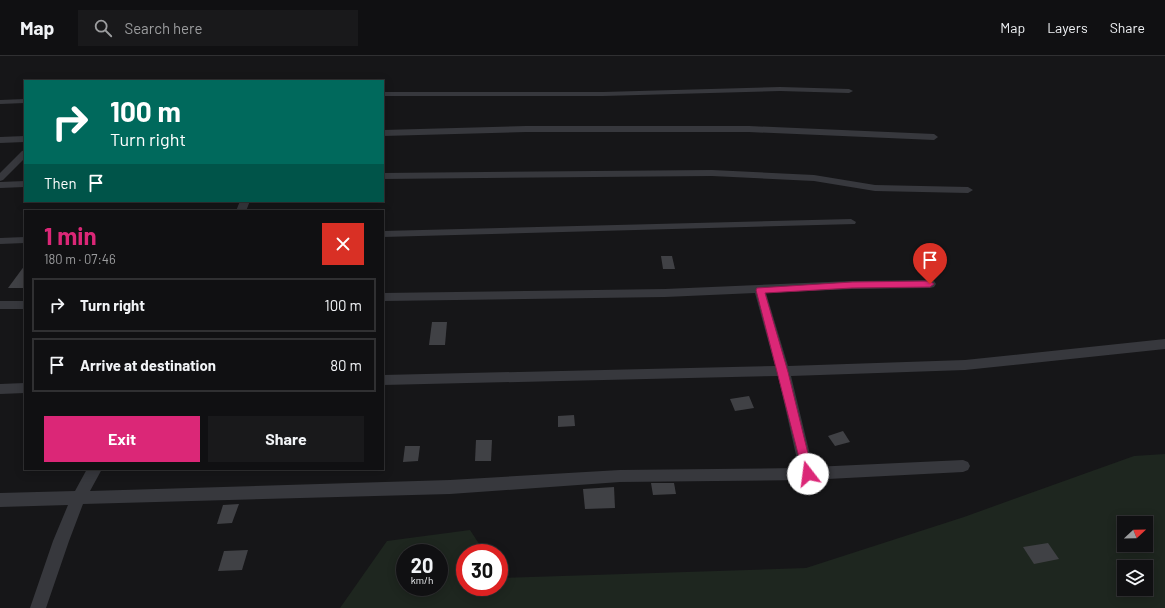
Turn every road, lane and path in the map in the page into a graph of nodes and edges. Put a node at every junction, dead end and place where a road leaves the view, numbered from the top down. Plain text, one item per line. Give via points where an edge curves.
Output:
1 (849, 91) dead end
2 (384, 94) edge
3 (24, 101) edge
4 (0, 102) edge
5 (384, 133) edge
6 (934, 137) dead end
7 (24, 139) edge
8 (0, 140) edge
9 (24, 154) edge
10 (384, 176) edge
11 (0, 178) edge
12 (24, 184) edge
13 (0, 185) edge
14 (968, 190) dead end
15 (852, 222) dead end
16 (384, 234) edge
17 (24, 240) edge
18 (0, 241) edge
19 (930, 284) dead end
20 (760, 290) junction
21 (384, 298) edge
22 (0, 305) edge
23 (24, 305) edge
24 (1165, 344) edge
25 (783, 372) junction
26 (384, 380) edge
27 (24, 388) edge
28 (0, 389) edge
29 (963, 466) dead end
30 (94, 470) edge
31 (808, 474) junction
32 (78, 498) junction
33 (0, 500) edge
34 (38, 608) edge

1 - 2 street via 780,89 603,94
3 - 4 street
5 - 6 street via 526,129 749,129
7 - 8 street
9 - 11 street
10 - 14 street via 725,174 814,178 875,188
12 - 13 street
15 - 16 street
17 - 18 street
19 - 20 street
20 - 21 street
20 - 25 street
22 - 23 street
24 - 25 street via 965,366
25 - 26 street
25 - 31 street
27 - 28 street
29 - 31 street
30 - 32 street
31 - 32 street via 620,476 450,487
32 - 33 street
32 - 34 street

